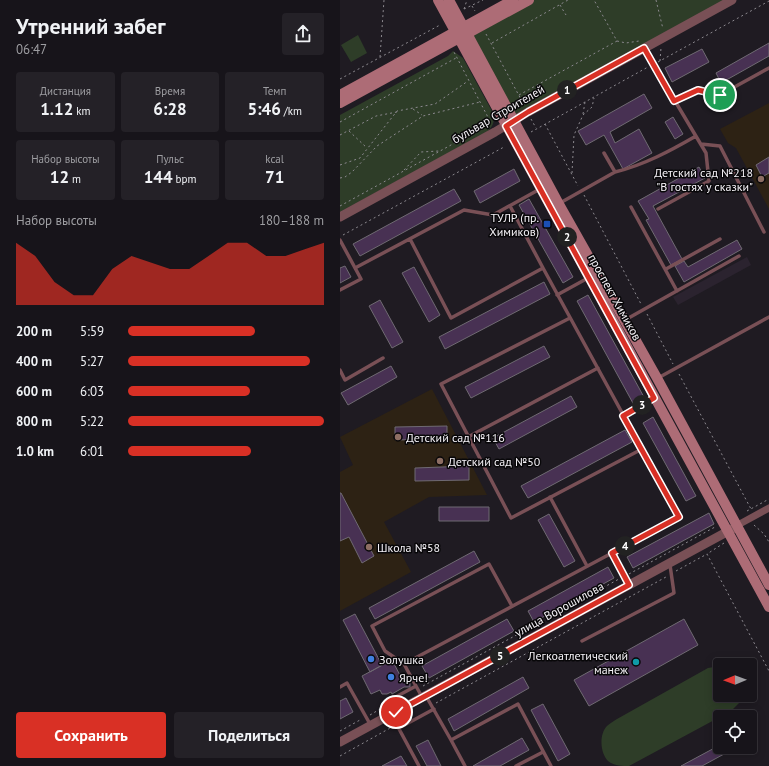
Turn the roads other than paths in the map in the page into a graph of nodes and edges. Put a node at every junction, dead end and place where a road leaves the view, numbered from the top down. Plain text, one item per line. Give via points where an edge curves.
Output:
1 (438, 0) edge
2 (449, 0) edge
3 (513, 0) edge
4 (529, 0) edge
5 (732, 0) edge
6 (480, 22) junction
7 (461, 33) junction
8 (644, 48) junction
9 (769, 68) edge
10 (340, 95) edge
11 (674, 101) junction
12 (340, 103) edge
13 (510, 123) junction
14 (696, 136) junction
15 (701, 144) junction
16 (604, 153) dead end
17 (615, 172) junction
18 (541, 189) junction
19 (559, 204) junction
20 (510, 206) junction
21 (631, 206) dead end
22 (658, 209) dead end
23 (340, 217) edge
24 (764, 232) dead end
25 (410, 239) junction
26 (720, 239) dead end
27 (340, 240) edge
28 (739, 256) dead end
29 (355, 268) junction
30 (543, 268) junction
31 (666, 269) junction
32 (589, 277) junction
33 (340, 290) edge
34 (677, 290) junction
35 (558, 295) junction
36 (769, 317) edge
37 (570, 318) junction
38 (624, 320) junction
39 (383, 358) dead end
40 (598, 368) junction
41 (340, 370) edge
42 (657, 378) junction
43 (654, 398) junction
44 (623, 416) junction
45 (468, 437) junction
46 (642, 449) junction
47 (550, 497) junction
48 (769, 508) edge
49 (732, 529) junction
50 (612, 553) junction
51 (669, 563) junction
52 (587, 566) junction
53 (629, 585) junction
54 (769, 585) edge
55 (512, 606) junction
56 (769, 607) edge
57 (582, 641) dead end
58 (404, 664) junction
59 (340, 687) edge
60 (417, 687) junction
61 (424, 697) junction
62 (433, 707) junction
63 (394, 713) junction
64 (370, 726) junction
65 (398, 726) junction
66 (450, 740) junction
67 (340, 742) edge
68 (543, 752) junction
69 (419, 766) edge
70 (465, 766) edge
71 (516, 766) edge
72 (551, 766) edge

1 - 7 main road, проспект Химиков
2 - 7 main road, проспект Химиков
3 - 6 main road
4 - 6 main road
5 - 8 street, бульвар Строителей
6 - 7 main road
7 - 10 main road
7 - 12 main road
7 - 13 main road, проспект Химиков
8 - 11 lane
8 - 13 street, бульвар Строителей
9 - 11 lane via 720,95 698,90
11 - 14 lane
13 - 18 main road, проспект Химиков
13 - 19 main road, проспект Химиков
13 - 23 street, бульвар Строителей
14 - 15 lane
14 - 17 lane via 672,150 631,168
15 - 22 lane via 706,153 709,181
15 - 24 lane via 720,146
16 - 17 lane
17 - 19 lane
18 - 20 lane
18 - 32 main road, проспект Химиков
19 - 38 main road, проспект Химиков
20 - 25 lane via 493,215 464,210
20 - 30 lane
21 - 31 lane
25 - 29 lane
25 - 30 lane via 451,318
26 - 31 lane
27 - 29 lane
28 - 34 lane
29 - 33 lane via 361,279
30 - 35 lane
31 - 34 lane
32 - 35 lane
32 - 43 main road, проспект Химиков
34 - 38 lane
35 - 37 lane
36 - 42 lane
37 - 40 lane
37 - 45 lane via 441,384
38 - 42 main road, проспект Химиков
39 - 41 lane via 345,380
40 - 44 lane
40 - 45 lane
42 - 49 main road, проспект Химиков
43 - 44 lane
43 - 49 main road, проспект Химиков
44 - 46 lane
45 - 47 lane via 510,518
46 - 47 lane
46 - 50 lane via 679,517
47 - 52 lane
48 - 49 street, улица Ворошилова
49 - 51 street, улица Ворошилова
49 - 54 main road, проспект Химиков
49 - 56 main road, проспект Химиков
50 - 52 lane
50 - 53 lane
51 - 53 street, улица Ворошилова
51 - 57 lane via 674,593
52 - 55 lane
53 - 61 street, улица Ворошилова
55 - 58 lane
55 - 58 lane via 489,564 372,626 385,651
58 - 60 lane
59 - 64 lane via 347,683
60 - 61 lane
60 - 63 lane via 390,700
61 - 62 lane
61 - 63 street, улица Ворошилова
62 - 65 lane
62 - 66 lane
63 - 64 street, улица Ворошилова
63 - 65 lane
64 - 67 street, улица Ворошилова
65 - 69 lane
66 - 68 lane via 518,704
66 - 70 lane
68 - 71 lane
68 - 72 lane

